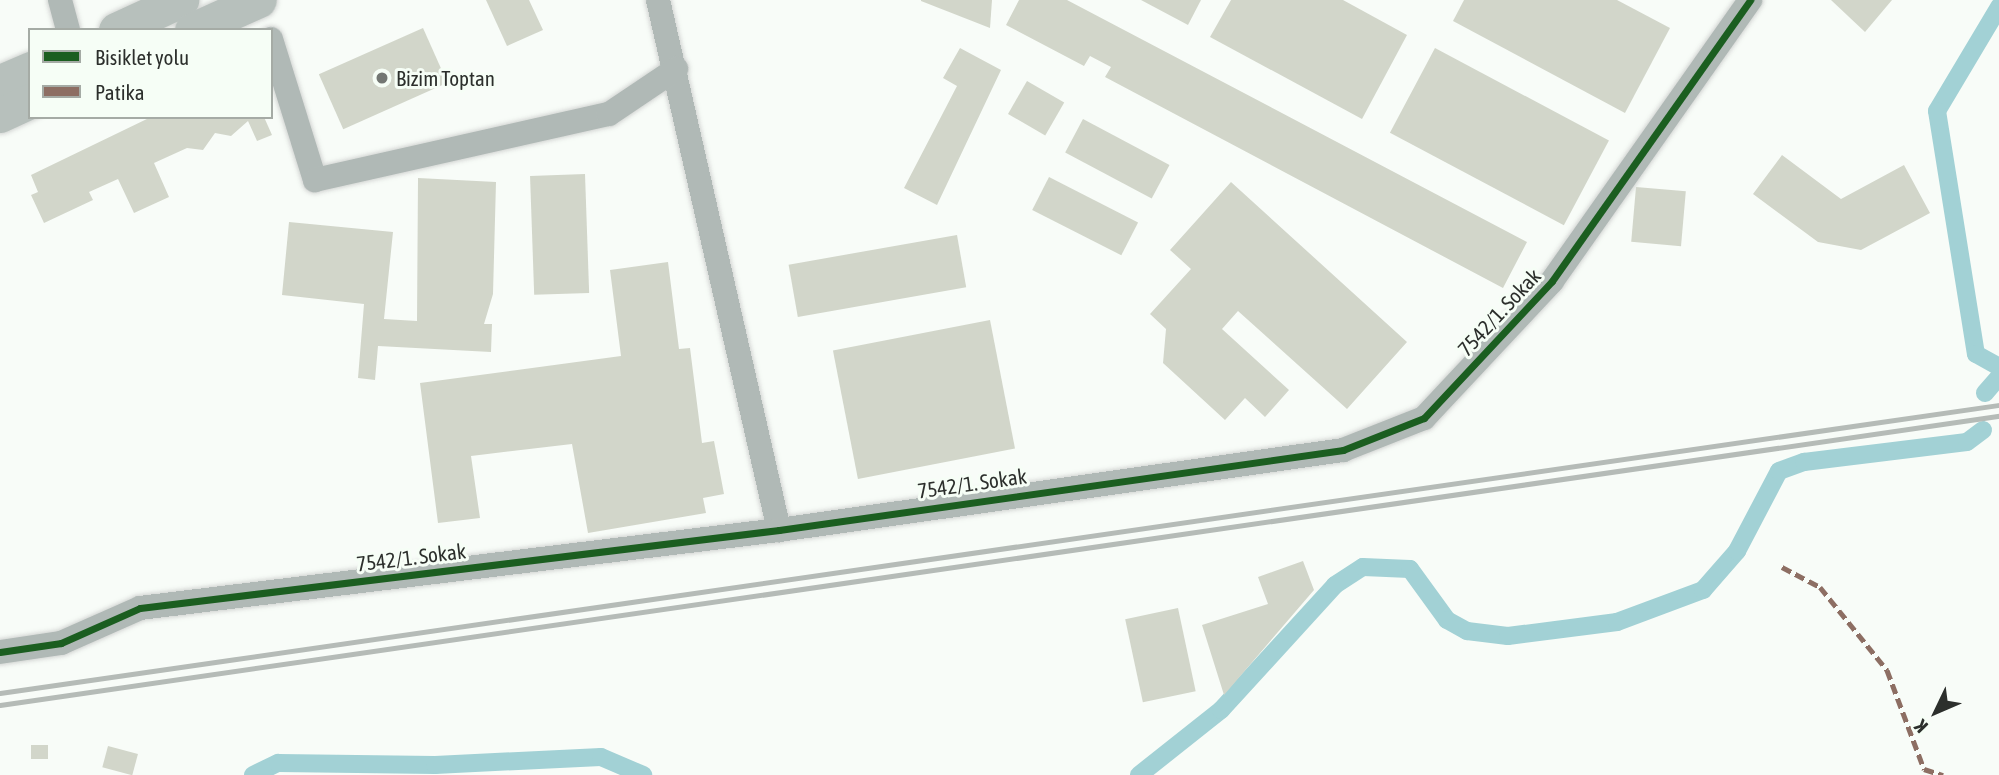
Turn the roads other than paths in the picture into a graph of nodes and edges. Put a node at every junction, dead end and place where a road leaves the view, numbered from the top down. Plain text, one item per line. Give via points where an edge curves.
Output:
1 (60, 0) edge
2 (181, 0) edge
3 (259, 0) edge
4 (658, 0) edge
5 (1750, 0) edge
6 (67, 28) edge
7 (120, 28) edge
8 (196, 28) edge
9 (267, 28) edge
10 (273, 45) edge
11 (676, 69) junction
12 (28, 70) edge
13 (0, 82) edge
14 (28, 102) edge
15 (0, 115) edge
16 (779, 530) junction
17 (0, 652) edge

1 - 6 street
2 - 7 highway
3 - 8 highway
3 - 9 street
4 - 11 street
5 - 16 street, 7542/1. Sokak via 1552,281 1424,418 1343,450
10 - 11 street via 315,180 608,114
11 - 16 street
12 - 13 highway
14 - 15 highway
16 - 17 street, 7542/1. Sokak via 140,608 61,643

